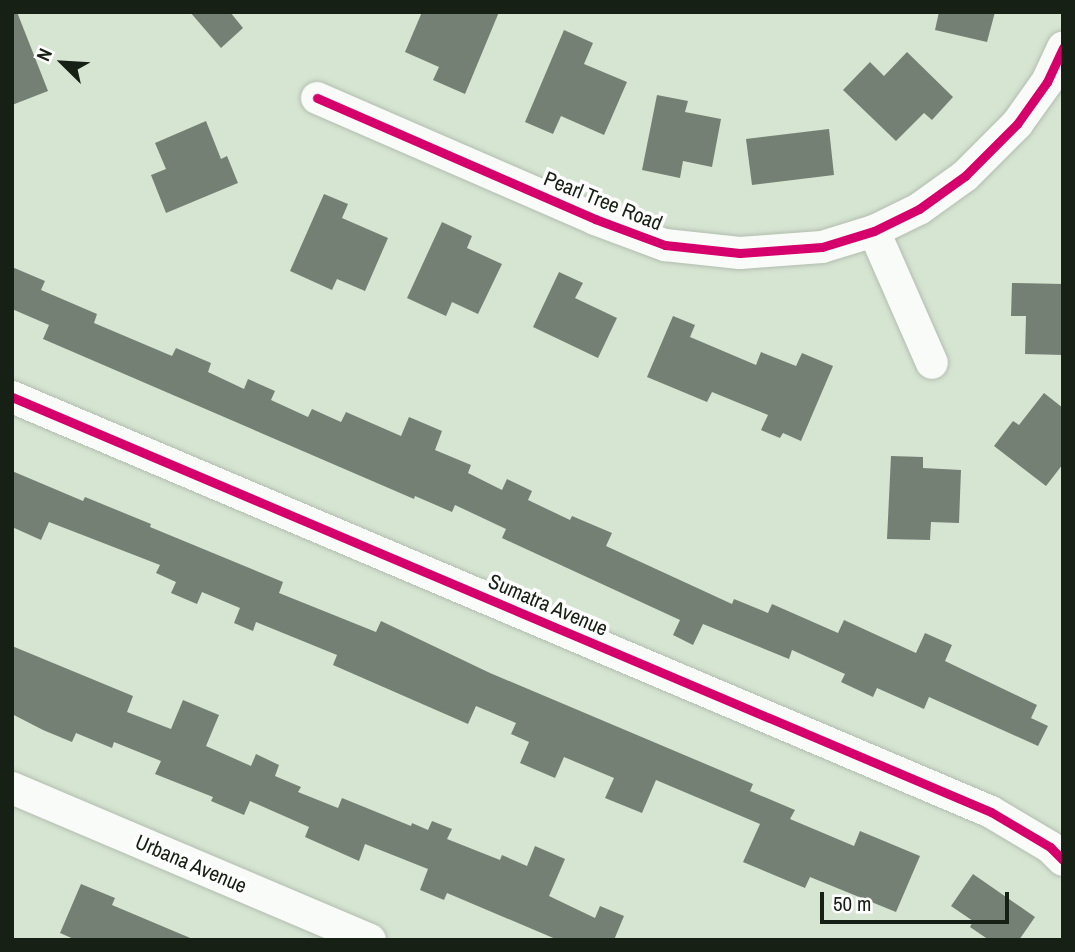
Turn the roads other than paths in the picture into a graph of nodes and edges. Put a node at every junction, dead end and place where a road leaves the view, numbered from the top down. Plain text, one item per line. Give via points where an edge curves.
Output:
1 (1063, 47) edge
2 (317, 98) dead end
3 (874, 231) junction
4 (932, 363) dead end
5 (12, 397) edge
6 (12, 789) edge
7 (1063, 860) edge
8 (370, 940) edge

1 - 3 street, Pearl Tree Road via 1047,82 1017,124 965,176 919,209
2 - 3 street, Pearl Tree Road via 595,219 665,244 740,253 822,247
3 - 4 street
5 - 7 street, Sumatra Avenue via 991,812 1050,847
6 - 8 street, Urbana Avenue

